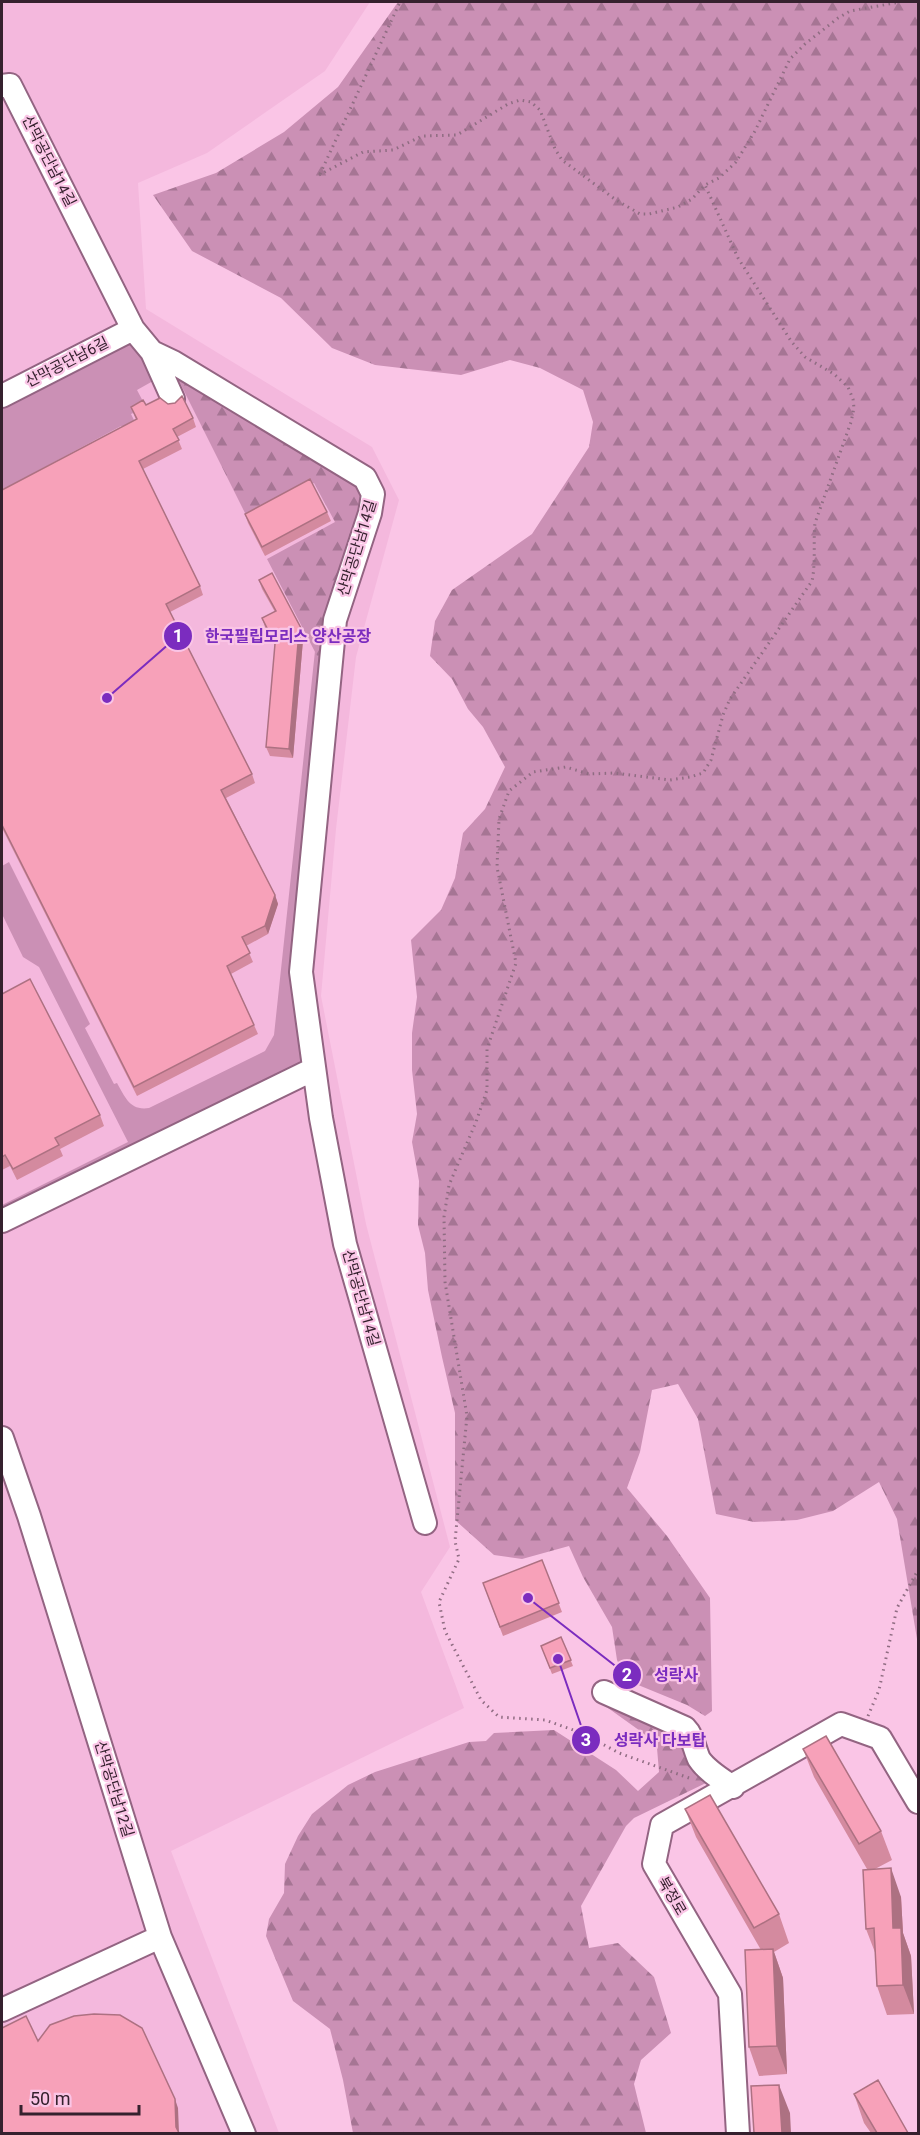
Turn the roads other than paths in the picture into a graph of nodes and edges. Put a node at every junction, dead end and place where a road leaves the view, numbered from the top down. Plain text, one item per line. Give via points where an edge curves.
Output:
1 (2, 86) edge
2 (133, 329) junction
3 (152, 352) junction
4 (162, 391) dead end
5 (2, 396) edge
6 (314, 1069) junction
7 (2, 1221) edge
8 (2, 1438) edge
9 (425, 1524) dead end
10 (604, 1692) dead end
11 (727, 1789) junction
12 (918, 1802) edge
13 (160, 1937) junction
14 (2, 2010) edge
15 (244, 2133) edge
16 (738, 2133) edge

1 - 2 street, 산막공단남14길 via 10,85
2 - 3 street, 산막공단남14길
2 - 5 street, 산막공단남6길
3 - 4 street
3 - 6 street, 산막공단남14길 via 365,478 373,494 335,620 301,972
6 - 7 street
6 - 9 street, 산막공단남14길 via 345,1244
8 - 13 street, 산막공단남12길
10 - 11 street via 685,1728 703,1764
11 - 12 street, 북정로 via 840,1724 880,1738
11 - 16 street, 북정로 via 662,1825 654,1864 730,1994
13 - 14 street
13 - 15 street, 산막공단남12길

